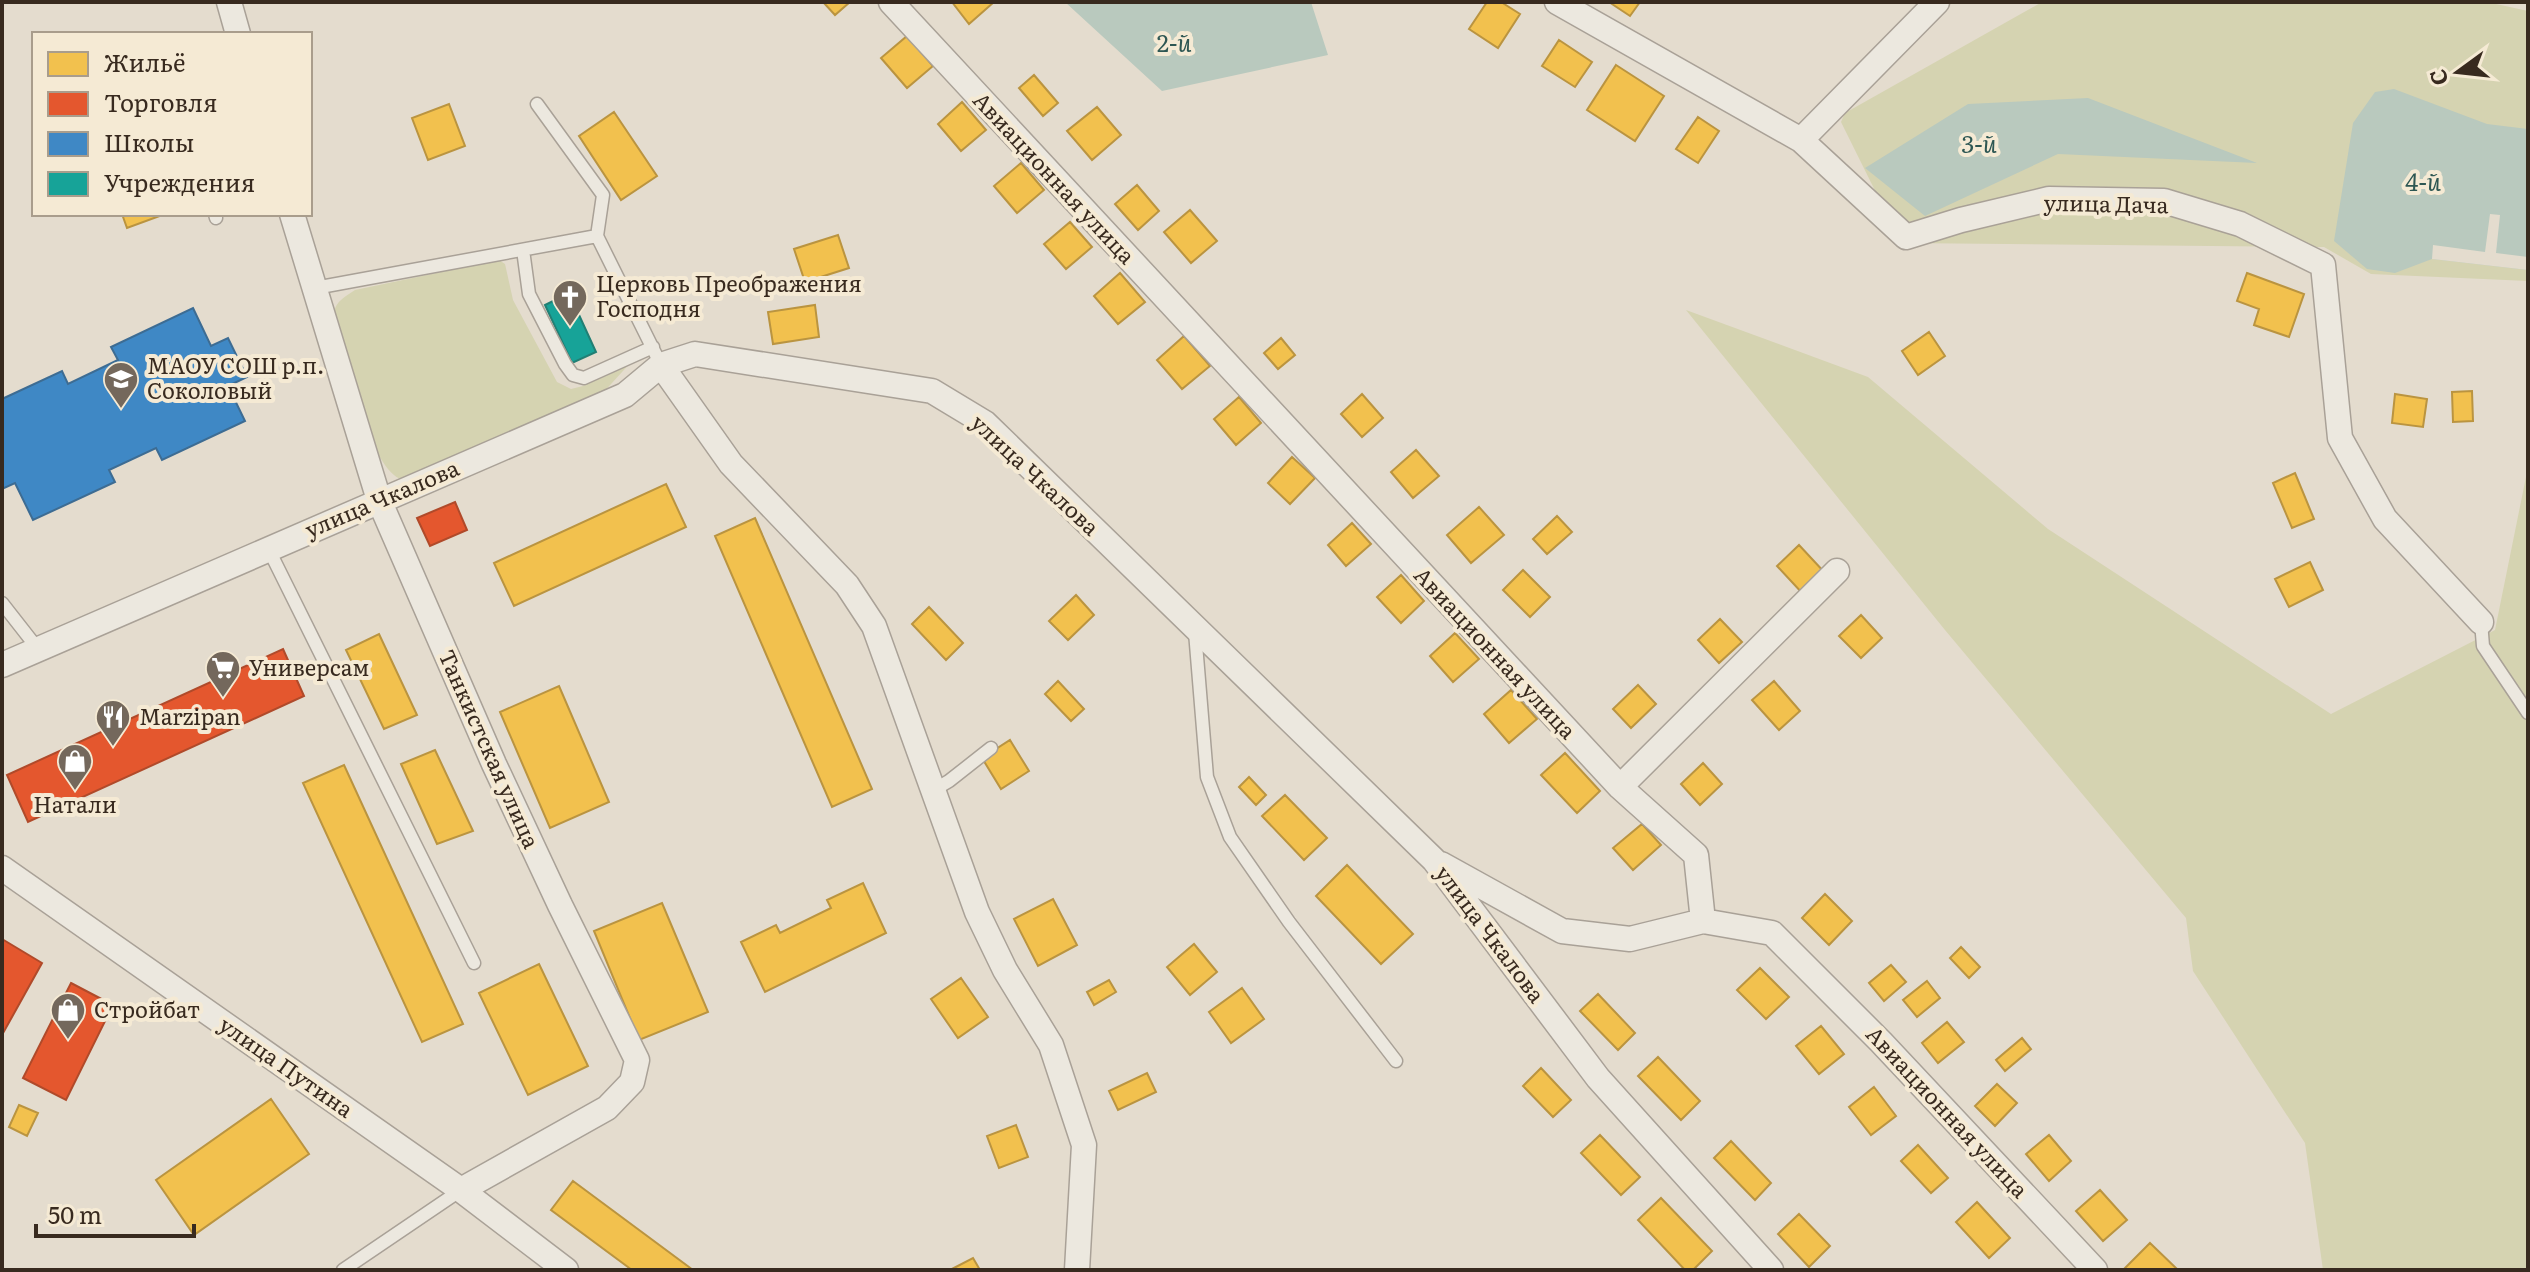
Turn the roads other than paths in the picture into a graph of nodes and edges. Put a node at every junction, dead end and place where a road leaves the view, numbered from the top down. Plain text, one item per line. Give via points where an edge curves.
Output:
1 (229, 2) edge
2 (891, 2) edge
3 (1557, 2) edge
4 (1937, 2) edge
5 (237, 32) edge
6 (537, 104) dead end
7 (1801, 140) junction
8 (293, 216) edge
9 (597, 236) junction
10 (523, 250) junction
11 (315, 288) junction
12 (657, 356) junction
13 (379, 500) junction
14 (268, 548) junction
15 (1837, 571) dead end
16 (2, 603) edge
17 (2481, 622) joint
18 (1194, 627) junction
19 (38, 649) junction
20 (2, 665) edge
21 (2528, 713) edge
22 (991, 748) dead end
23 (1620, 787) junction
24 (932, 791) junction
25 (1434, 860) junction
26 (2, 868) edge
27 (1703, 921) junction
28 (474, 963) dead end
29 (1396, 1061) dead end
30 (461, 1190) junction
31 (343, 1270) edge
32 (566, 1270) edge
33 (1077, 1270) edge
34 (1771, 1270) edge
35 (2095, 1270) edge

1 - 5 street
2 - 23 street, Авиационная улица
3 - 7 street, улица Дача
4 - 7 street
6 - 9 lane via 603,195
7 - 17 street, улица Дача via 1906,237 2049,199 2164,201 2240,224 2323,265 2340,438 2385,519
8 - 11 street, Танкистская улица
9 - 10 lane
9 - 12 lane
10 - 11 lane
10 - 12 lane via 529,294 573,375 584,378
11 - 13 street, Танкистская улица
12 - 13 street, улица Чкалова via 625,395
12 - 18 street, улица Чкалова via 695,354 932,391 985,423
12 - 24 street via 731,464 847,585 874,626
13 - 14 street, улица Чкалова
13 - 30 street, Танкистская улица via 494,764 637,1060 632,1082 607,1108
14 - 19 street, улица Чкалова
14 - 28 lane
15 - 23 street
16 - 19 lane
17 - 21 lane via 2483,646
18 - 25 street, улица Чкалова
18 - 29 lane via 1207,777 1230,837
19 - 20 street, улица Чкалова
22 - 24 lane
23 - 27 street, Авиационная улица via 1696,855
24 - 33 street via 977,912 1051,1045 1084,1145
25 - 27 street via 1562,931 1630,939
25 - 34 street, улица Чкалова via 1598,1078
26 - 30 street, улица Путина
27 - 35 street, Авиационная улица via 1772,933
30 - 31 lane
30 - 32 street, улица Путина

